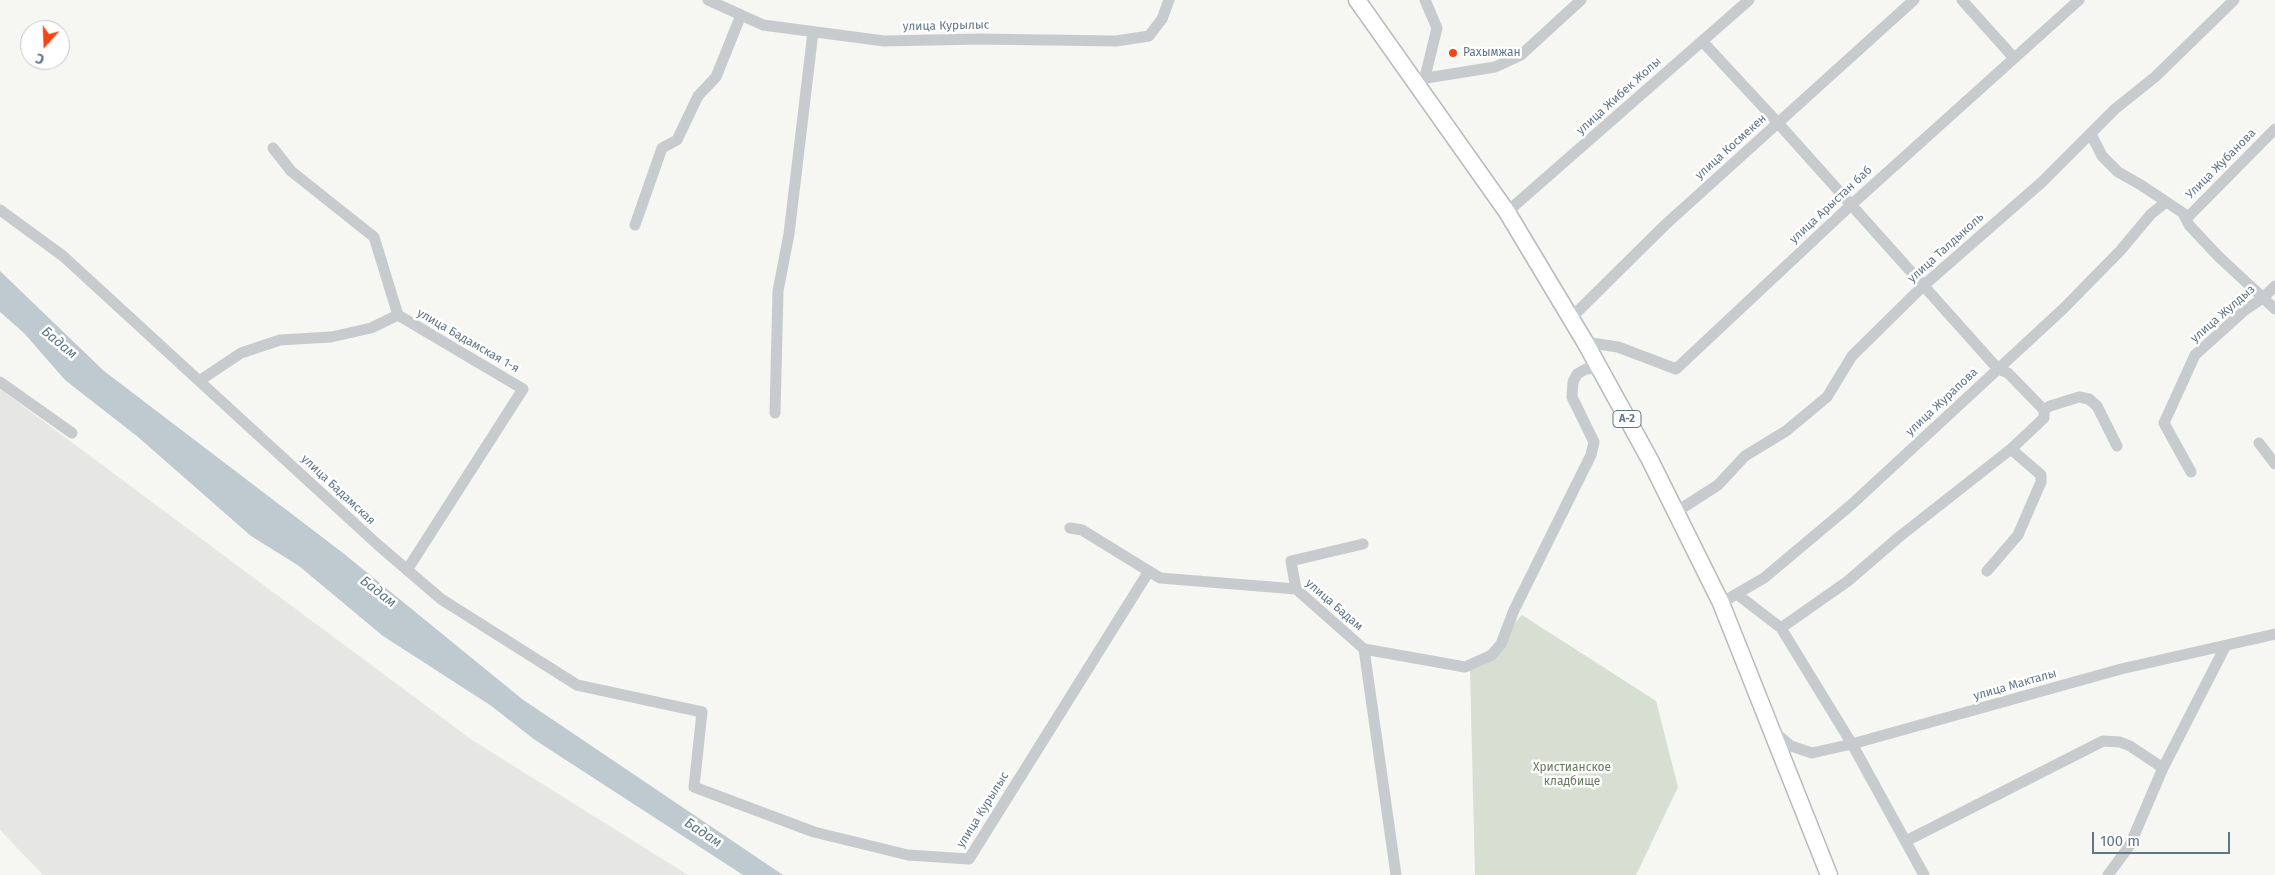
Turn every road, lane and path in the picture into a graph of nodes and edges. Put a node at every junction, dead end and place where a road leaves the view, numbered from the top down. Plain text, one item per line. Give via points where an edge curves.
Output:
1 (708, 0) edge
2 (1169, 0) edge
3 (1357, 0) edge
4 (1425, 0) edge
5 (1581, 0) edge
6 (1749, 0) edge
7 (1914, 0) edge
8 (1962, 0) edge
9 (2079, 0) edge
10 (2234, 0) edge
11 (741, 15) junction
12 (813, 32) junction
13 (1702, 42) junction
14 (2014, 58) junction
15 (1419, 78) junction
16 (1778, 123) junction
17 (2275, 128) edge
18 (2090, 134) junction
19 (273, 148) dead end
20 (2165, 203) junction
21 (1851, 205) junction
22 (0, 210) edge
23 (1507, 212) junction
24 (2186, 218) junction
25 (635, 225) dead end
26 (1923, 286) junction
27 (2275, 286) edge
28 (2263, 298) junction
29 (2275, 309) edge
30 (398, 315) junction
31 (1570, 318) junction
32 (1585, 342) junction
33 (1599, 368) junction
34 (1998, 369) junction
35 (199, 381) junction
36 (0, 382) edge
37 (2044, 410) junction
38 (775, 413) dead end
39 (72, 433) dead end
40 (2259, 443) dead end
41 (2117, 446) dead end
42 (2011, 449) junction
43 (2275, 464) edge
44 (2192, 472) dead end
45 (1676, 512) junction
46 (1070, 528) dead end
47 (1363, 544) dead end
48 (407, 570) junction
49 (1149, 571) junction
50 (1987, 571) dead end
51 (1296, 589) junction
52 (1738, 595) junction
53 (1721, 603) junction
54 (1781, 628) junction
55 (2275, 634) edge
56 (2225, 647) junction
57 (1364, 649) junction
58 (702, 712) joint
59 (1770, 728) junction
60 (1852, 744) junction
61 (2163, 768) junction
62 (1906, 841) junction
63 (1396, 875) edge
64 (1829, 875) edge
65 (1924, 875) edge
66 (2108, 875) edge

1 - 11 street, улица Курылыс
2 - 12 street, улица Курылыс via 1162,20 1149,36 1116,41 884,41
3 - 15 highway, A-2
4 - 15 street via 1437,28
5 - 15 street via 1521,55 1495,67
6 - 13 street, улица Жибек Жолы
7 - 16 street, улица Космекен
8 - 14 street
9 - 14 street, улица Арыстан баб
10 - 18 street, улица Талдыколь via 2155,78 2115,109
11 - 12 street, улица Курылыс via 763,26
11 - 25 street via 716,77 698,96 677,140 662,148
12 - 38 street via 789,234 778,291
13 - 16 street
13 - 23 street, улица Жибек Жолы
14 - 21 street, улица Арыстан баб
15 - 23 highway, A-2
16 - 21 street
16 - 31 street, улица Космекен via 1665,225
17 - 24 street, Улица Жубанова
18 - 20 street via 2102,156 2118,172
18 - 26 street, улица Талдыколь via 2042,182
19 - 30 street via 292,171 374,237
20 - 24 street
20 - 34 street, улица Журапова via 2063,309
21 - 26 street
21 - 32 street, улица Арыстан баб via 1676,370 1618,347
22 - 35 street, улица Бадамская via 63,256
23 - 31 highway, A-2
24 - 28 street via 2218,256
26 - 34 street
26 - 45 street, улица Талдыколь via 1852,356 1828,397 1786,431 1744,456 1718,485
27 - 28 street, улица Жулдыз
28 - 29 street
28 - 44 street, улица Жулдыз via 2245,310 2195,356 2164,423
30 - 35 street, улица Бадамская 1-я via 371,328 331,337 280,340 241,354
30 - 48 street, улица Бадамская 1-я via 523,389
31 - 32 highway, A-2
32 - 33 highway, A-2
33 - 45 highway, A-2
33 - 57 street via 1582,371 1573,382 1572,397 1594,442 1591,455 1514,610 1501,644 1480,662 1465,667
34 - 37 street via 2008,373
34 - 52 street, улица Журапова via 1851,505 1764,578
35 - 48 street, улица Бадамская
36 - 39 street
37 - 41 street via 2079,398 2089,400 2097,406
37 - 42 street via 2044,418
40 - 43 street
42 - 50 street via 2041,475 2041,482 2018,535
42 - 54 street via 1848,581
45 - 53 highway, A-2
46 - 49 street, улица Бадам via 1082,530
47 - 51 street via 1291,561
48 - 58 street, улица Бадамская via 441,599 577,685
49 - 51 street, улица Бадам via 1160,578
49 - 58 street, улица Курылыс via 969,860 908,855 814,832 694,787
51 - 57 street, улица Бадам
52 - 53 street, улица Журапова
52 - 54 street
53 - 59 highway, A-2
54 - 60 street
55 - 56 street, улица Макталы
56 - 60 street, улица Макталы via 2121,669
56 - 61 street
57 - 63 street, улица Бадам
59 - 60 street, улица Макталы via 1791,746 1812,753
59 - 64 highway, A-2
60 - 62 street
61 - 62 street via 2130,746 2103,742
61 - 66 street via 2130,845
62 - 65 street

